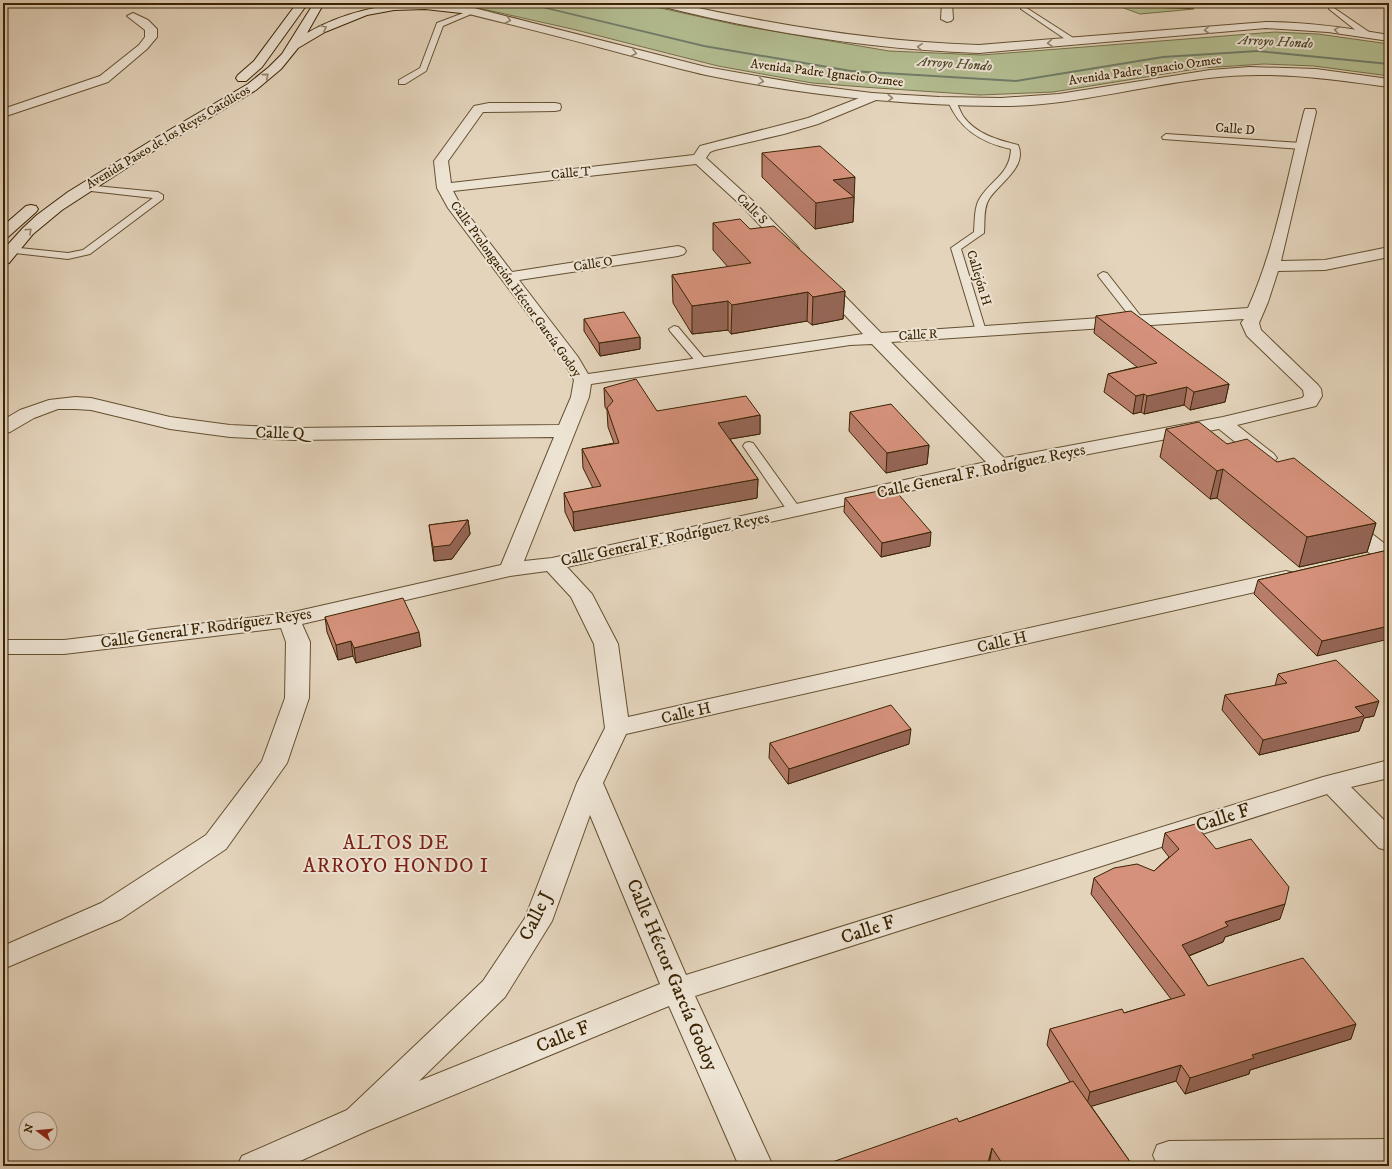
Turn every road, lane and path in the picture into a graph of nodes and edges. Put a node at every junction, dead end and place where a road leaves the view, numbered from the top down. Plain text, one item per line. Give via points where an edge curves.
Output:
1 (303, 3) edge
2 (319, 3) edge
3 (436, 3) edge
4 (660, 3) edge
5 (947, 3) edge
6 (1135, 3) edge
7 (1202, 3) edge
8 (1023, 8) dead end
9 (1331, 8) dead end
10 (472, 11) junction
11 (133, 16) dead end
12 (947, 19) dead end
13 (1366, 34) junction
14 (1389, 38) edge
15 (1074, 41) junction
16 (291, 48) junction
17 (402, 82) dead end
18 (1389, 83) edge
19 (872, 97) junction
20 (952, 101) junction
21 (555, 107) dead end
22 (1310, 112) dead end
23 (3, 113) edge
24 (1166, 137) dead end
25 (1302, 146) junction
26 (698, 159) junction
27 (85, 188) junction
28 (444, 188) junction
29 (3, 234) edge
30 (678, 251) dead end
31 (1389, 252) edge
32 (6, 255) edge
33 (1272, 266) junction
34 (1102, 275) dead end
35 (508, 277) junction
36 (1255, 313) junction
37 (1139, 321) junction
38 (674, 329) dead end
39 (981, 331) junction
40 (875, 338) junction
41 (701, 361) junction
42 (583, 380) junction
43 (1223, 423) junction
44 (3, 428) edge
45 (565, 431) junction
46 (749, 446) dead end
47 (1000, 465) junction
48 (1284, 472) edge
49 (794, 510) junction
50 (1332, 512) edge
51 (1388, 557) edge
52 (1364, 561) edge
53 (552, 564) junction
54 (510, 569) junction
55 (1309, 573) edge
56 (289, 620) junction
57 (3, 647) edge
58 (617, 728) junction
59 (1389, 769) edge
60 (590, 783) junction
61 (1332, 783) junction
62 (1389, 841) edge
63 (3, 958) edge
64 (677, 990) junction
65 (358, 1120) junction
66 (1389, 1153) edge
67 (1169, 1155) dead end
68 (254, 1166) edge
69 (756, 1166) edge

1 - 29 street, Avenida Paseo de los Reyes Católicos via 258,64 241,79 219,95 46,199
2 - 16 street, Avenida Paseo de los Reyes Católicos
3 - 10 street, Avenida Padre Ignacio Ozmee
15 -> 4 street, Avenida Padre Ignacio Ozmee via 979,48 908,46 810,34
5 - 12 street
6 - 7 street
8 - 15 lane
9 - 13 lane
16 -> 10 street via 320,29 381,9 410,6
10 - 17 lane via 440,25 423,69
10 -> 19 street, Avenida Padre Ignacio Ozmee via 706,71
11 - 23 street via 150,29 150,37 143,47 110,75
13 - 14 street, Avenida Padre Ignacio Ozmee
13 -> 15 street, Avenida Padre Ignacio Ozmee via 1317,27 1266,25
27 -> 16 street, Avenida Paseo de los Reyes Católicos via 252,87 280,63
18 - 20 street, Avenida Padre Ignacio Ozmee via 1316,73 1250,71 1210,74 1059,98 1001,102
19 -> 20 street, Avenida Padre Ignacio Ozmee
19 - 26 street via 813,121 705,149
20 - 39 lane, Callejón H via 955,112 970,127 988,140 1015,147 1015,159 1010,170 984,199 979,233 956,248
21 - 28 street, Calle Prolongación Héctor García Godoy via 479,109 441,161
22 - 25 street
24 - 25 lane, Calle D
25 - 33 street
26 - 28 street, Calle T
26 - 40 street, Calle S via 748,204
32 -> 27 street, Avenida Paseo de los Reyes Católicos via 27,231
27 - 32 lane via 158,195 158,199 86,252 68,256
28 - 35 street, Calle Prolongación Héctor García Godoy
30 - 35 street, Calle O
31 - 33 street via 1320,266
33 - 36 street
34 - 37 lane
35 - 42 street, Calle Prolongación Héctor García Godoy via 572,361
36 - 37 street, Calle R
36 - 43 street, Calle General F. Rodríguez Reyes via 1250,328 1312,390 1313,396 1309,402
37 - 39 street, Calle R
38 - 41 lane
39 - 40 street, Calle R
40 - 41 street, Calle R
40 - 47 street, Calle S
41 - 42 street, Calle R
42 - 45 street, Calle Prolongación Héctor García Godoy via 580,397
43 - 47 street, Calle General F. Rodríguez Reyes
43 - 48 street
44 - 45 street, Calle Q via 27,414 56,404 75,403 91,404 170,423 230,431 294,434
45 - 54 street, Calle Prolongación Héctor García Godoy
46 - 49 lane
47 - 49 street, Calle General F. Rodríguez Reyes
49 - 53 street, Calle General F. Rodríguez Reyes
50 - 51 street
51 - 52 street
53 - 54 street, Calle General F. Rodríguez Reyes
53 - 58 street via 581,594 606,644
54 - 56 street, Calle General F. Rodríguez Reyes
55 - 58 street, Calle H
56 - 57 street, Calle General F. Rodríguez Reyes via 64,647
56 - 63 street via 298,642 297,698 274,763 216,842 111,911
58 - 60 street, Calle J
59 - 61 street, Calle F
60 - 64 street, Calle Héctor García Godoy
60 - 65 street, Calle J via 538,921 494,988
61 - 62 street
61 - 64 street, Calle F
64 - 65 street, Calle F
64 - 69 street, Calle Héctor García Godoy
65 - 68 street, Calle J
66 - 67 street

